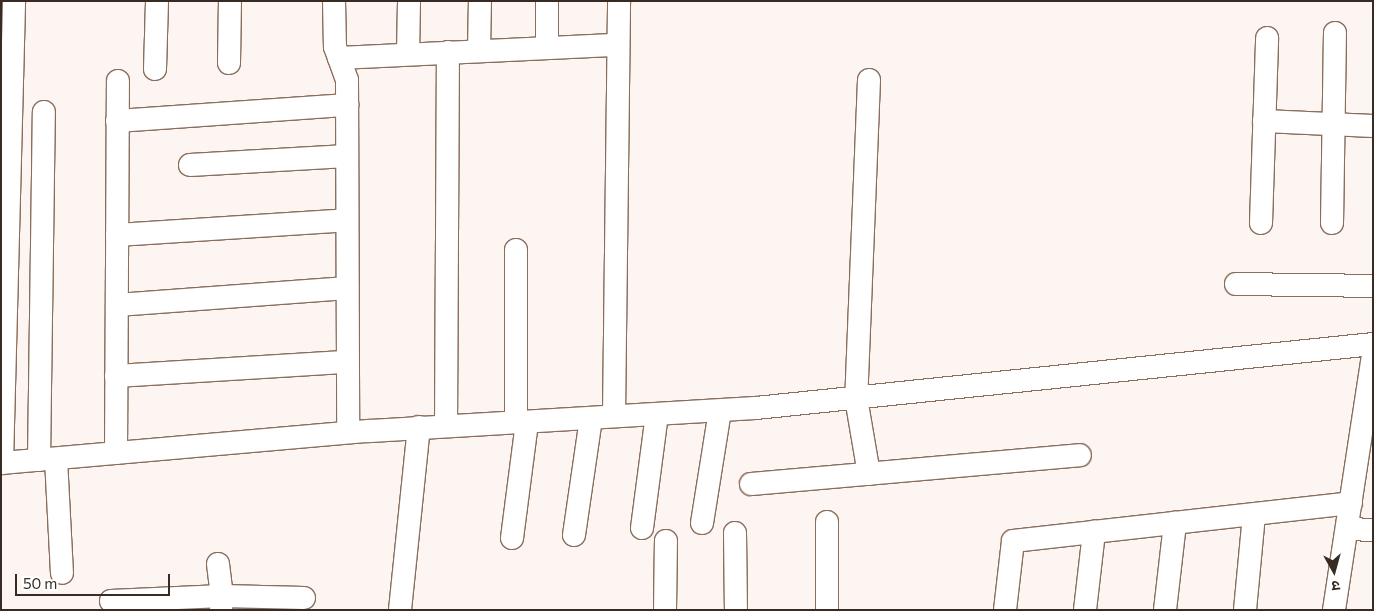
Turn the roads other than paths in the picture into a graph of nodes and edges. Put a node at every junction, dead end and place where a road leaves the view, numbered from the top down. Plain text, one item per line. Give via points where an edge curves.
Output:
1 (14, 1) edge
2 (157, 1) edge
3 (230, 1) edge
4 (334, 1) edge
5 (409, 1) edge
6 (480, 1) edge
7 (547, 1) edge
8 (619, 1) edge
9 (1336, 33) dead end
10 (1267, 38) dead end
11 (618, 45) junction
12 (547, 48) junction
13 (480, 51) junction
14 (448, 52) junction
15 (408, 54) junction
16 (339, 58) junction
17 (229, 63) dead end
18 (155, 70) dead end
19 (869, 80) dead end
20 (118, 81) dead end
21 (7, 82) edge
22 (346, 105) junction
23 (44, 112) dead end
24 (117, 121) junction
25 (1264, 121) junction
26 (1334, 125) junction
27 (6, 126) edge
28 (1373, 126) edge
29 (347, 156) junction
30 (6, 161) edge
31 (190, 165) dead end
32 (347, 220) junction
33 (1261, 223) dead end
34 (1332, 223) dead end
35 (5, 229) edge
36 (117, 235) junction
37 (516, 250) dead end
38 (1236, 284) dead end
39 (1373, 286) edge
40 (347, 288) junction
41 (117, 305) junction
42 (1373, 344) edge
43 (1373, 354) edge
44 (348, 362) junction
45 (116, 376) junction
46 (3, 381) edge
47 (856, 398) junction
48 (720, 411) junction
49 (657, 414) junction
50 (614, 416) junction
51 (592, 418) junction
52 (521, 422) junction
53 (446, 426) junction
54 (419, 428) junction
55 (348, 432) junction
56 (116, 453) junction
57 (1080, 455) dead end
58 (48, 459) junction
59 (1, 464) edge
60 (869, 474) junction
61 (751, 484) dead end
62 (1351, 504) junction
63 (1254, 514) junction
64 (827, 522) dead end
65 (702, 523) dead end
66 (1175, 523) junction
67 (642, 528) dead end
68 (1347, 529) junction
69 (1373, 530) edge
70 (1094, 532) junction
71 (735, 533) dead end
72 (574, 535) dead end
73 (512, 538) dead end
74 (666, 541) dead end
75 (218, 564) dead end
76 (62, 573) dead end
77 (304, 598) dead end
78 (110, 601) dead end
79 (221, 603) edge
80 (400, 610) edge
81 (665, 610) edge
82 (736, 610) edge
83 (826, 610) edge
84 (1005, 610) edge
85 (1085, 610) edge
86 (1165, 610) edge
87 (1245, 610) edge
88 (1334, 610) edge

1 - 21 street
2 - 18 street
3 - 17 street
4 - 16 street
5 - 15 street
6 - 13 street
7 - 12 street
8 - 11 street
9 - 26 street
10 - 25 street
11 - 12 street
11 - 50 street
12 - 13 street
13 - 14 street
14 - 15 street
14 - 53 street
15 - 16 street
16 - 22 street via 347,80
19 - 47 street
20 - 24 street
21 - 27 street
22 - 24 street
22 - 29 street
23 - 58 street
24 - 36 street
25 - 26 street
25 - 33 street
26 - 28 street
26 - 34 street
27 - 30 street
29 - 31 street
29 - 32 street
30 - 35 street
32 - 36 street
32 - 40 street
35 - 46 street
36 - 41 street
37 - 52 street
38 - 39 street
40 - 41 street
40 - 44 street
41 - 45 street
42 - 47 street
43 - 62 street
44 - 45 street
44 - 55 street
45 - 56 street
46 - 59 street
47 - 48 street
47 - 60 street
48 - 49 street
48 - 65 street
49 - 50 street
49 - 67 street
50 - 51 street
51 - 52 street
51 - 72 street
52 - 53 street
52 - 73 street
53 - 54 street
54 - 55 street
54 - 80 street
55 - 56 street
56 - 58 street
57 - 60 street
58 - 59 street
58 - 76 street
60 - 61 street
62 - 63 street
62 - 68 street
63 - 66 street
63 - 87 street
64 - 83 street
66 - 70 street
66 - 86 street
68 - 69 street
68 - 88 street
70 - 84 street via 1013,541
70 - 85 street
71 - 82 street
74 - 81 street
75 - 79 street
77 - 79 street
78 - 79 street

